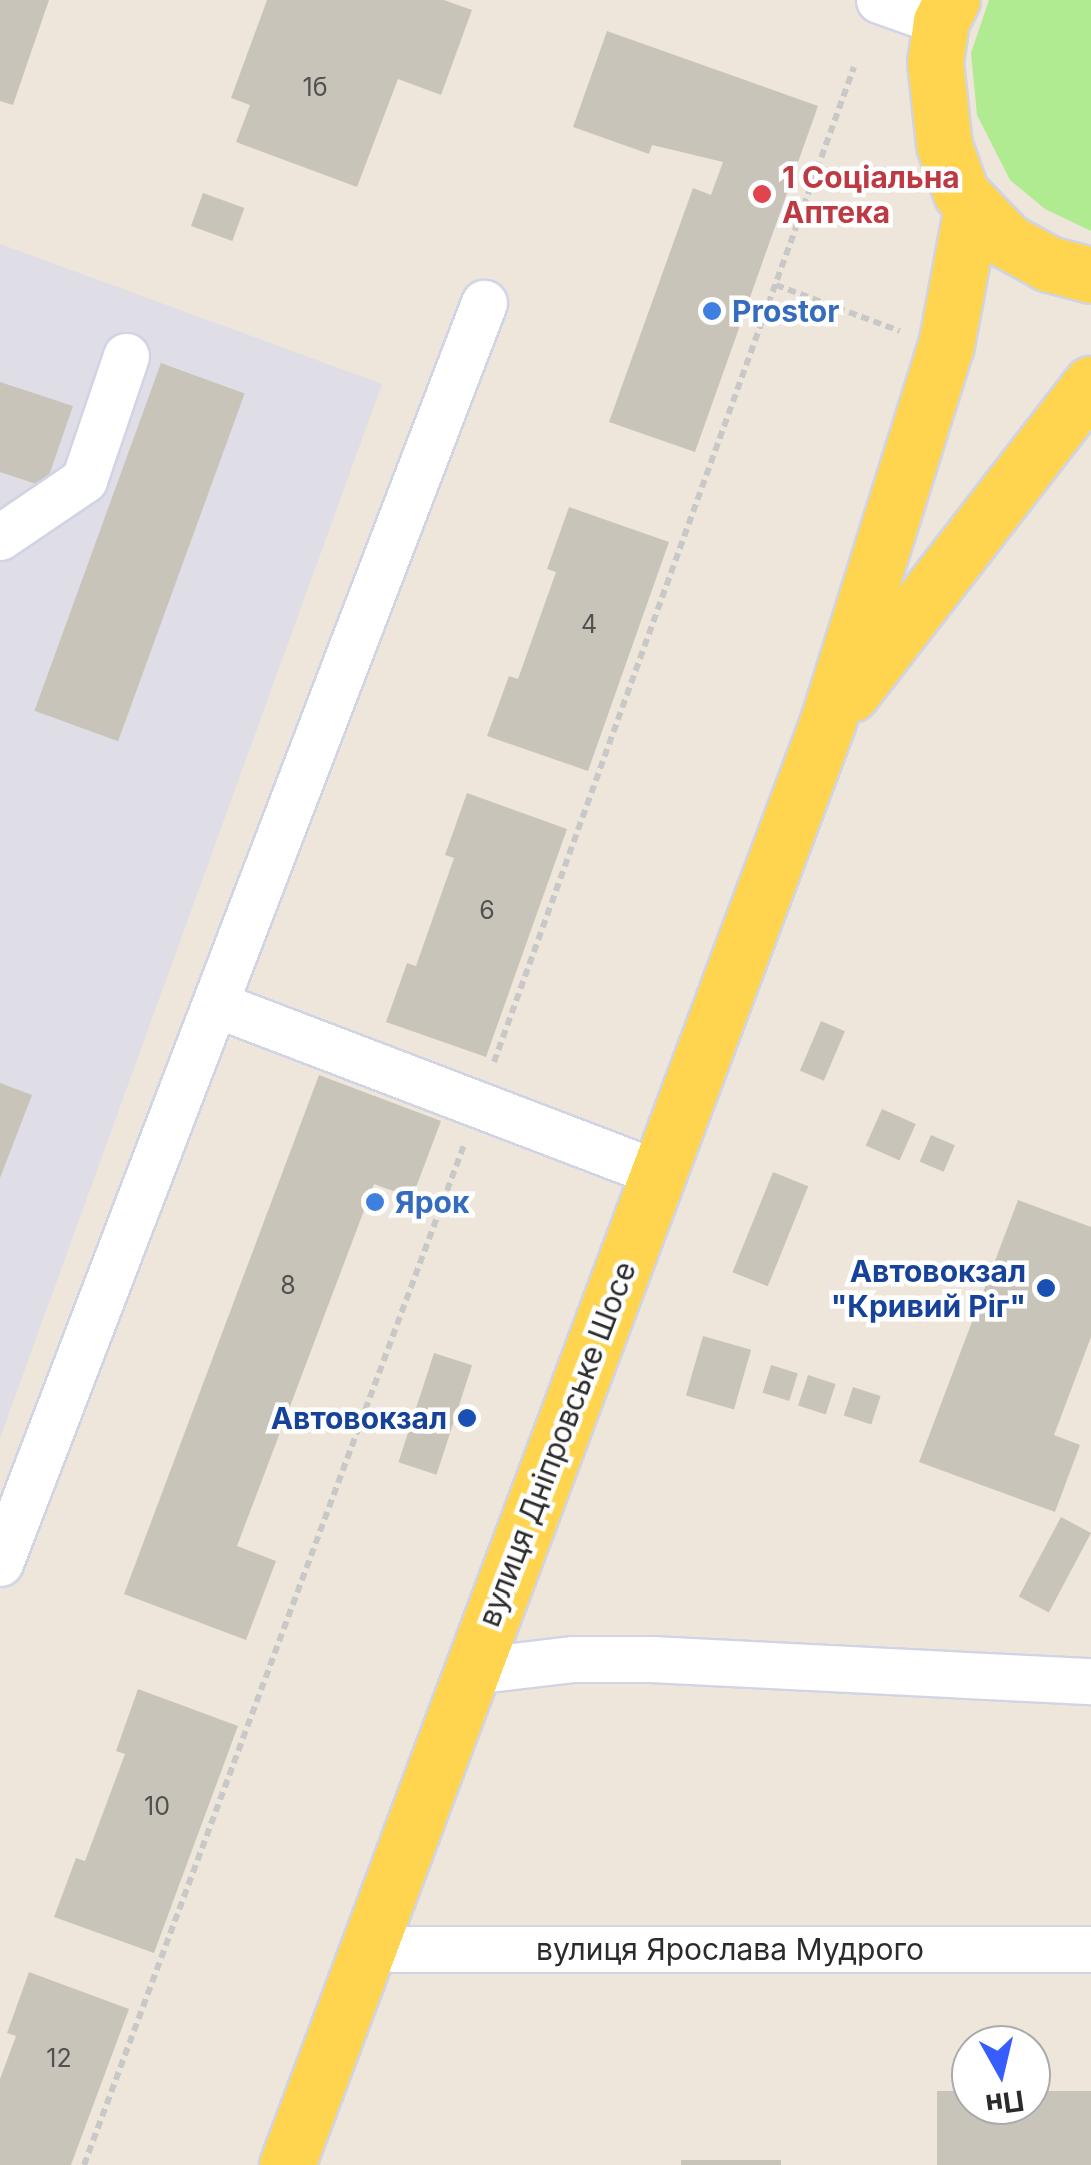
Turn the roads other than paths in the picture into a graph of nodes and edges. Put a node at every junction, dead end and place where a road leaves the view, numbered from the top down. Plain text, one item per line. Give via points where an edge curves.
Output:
1 (880, 0) edge
2 (947, 11) edge
3 (971, 210) junction
4 (1091, 276) edge
5 (484, 303) dead end
6 (126, 356) dead end
7 (1091, 384) edge
8 (0, 537) edge
9 (828, 724) junction
10 (215, 1004) junction
11 (658, 1173) junction
12 (0, 1563) edge
13 (472, 1672) junction
14 (1091, 1681) edge
15 (370, 1949) junction
16 (1091, 1949) edge
17 (287, 2165) edge

1 - 2 street
2 - 3 main road via 935,62 944,146
3 - 4 main road via 1049,264
3 - 9 main road via 946,345
5 - 10 street
6 - 8 street via 84,480
7 - 9 main road
9 - 11 main road, вулиця Дніпровське Шосе
10 - 11 street
10 - 12 street
11 - 13 main road, вулиця Дніпровське Шосе
13 - 14 street via 573,1659 651,1659
13 - 15 main road, вулиця Дніпровське Шосе
15 - 16 street, вулиця Ярослава Мудрого
15 - 17 main road, вулиця Дніпровське Шосе

